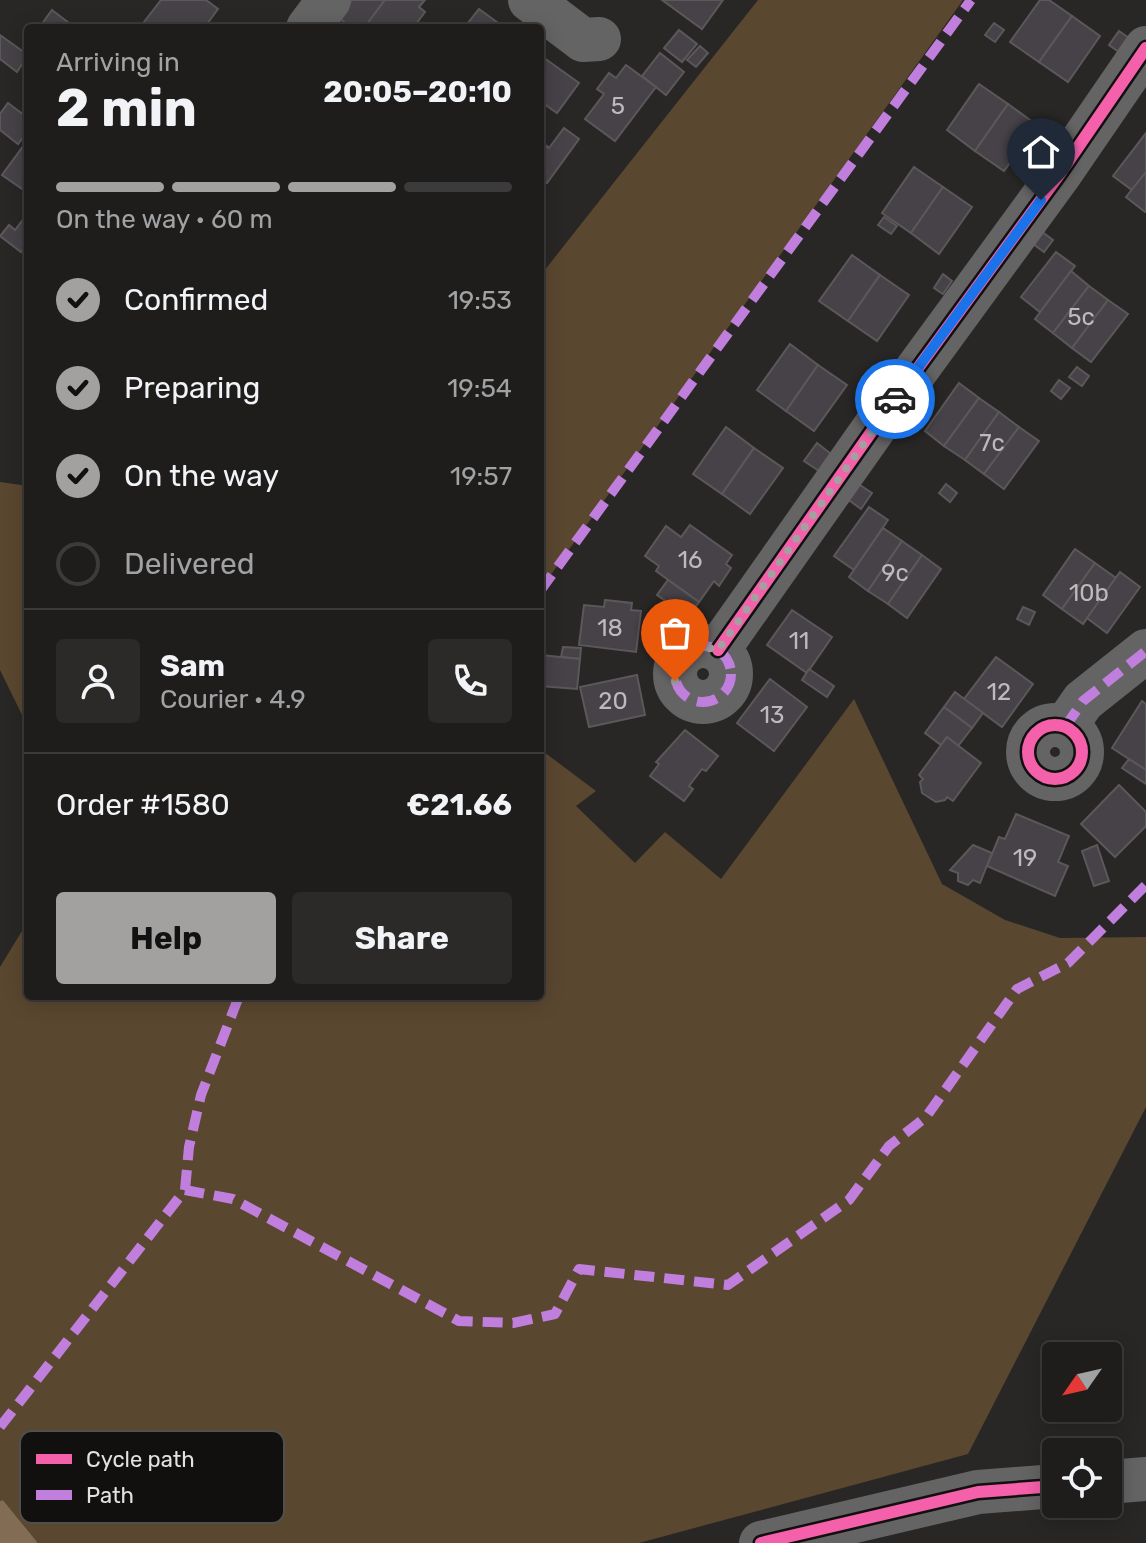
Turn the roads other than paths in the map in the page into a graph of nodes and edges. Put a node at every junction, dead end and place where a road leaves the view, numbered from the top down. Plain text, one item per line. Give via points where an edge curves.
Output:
1 (329, 0) edge
2 (530, 0) edge
3 (311, 24) edge
4 (599, 39) dead end
5 (1146, 48) edge
6 (718, 650) dead end
7 (1146, 651) edge
8 (1065, 727) dead end
9 (1146, 1479) edge
10 (1122, 1481) edge
11 (1042, 1487) edge
12 (761, 1543) edge

1 - 3 street
2 - 4 street via 583,40
5 - 6 street
7 - 8 street via 1083,701
9 - 10 street
11 - 12 street via 978,1492

